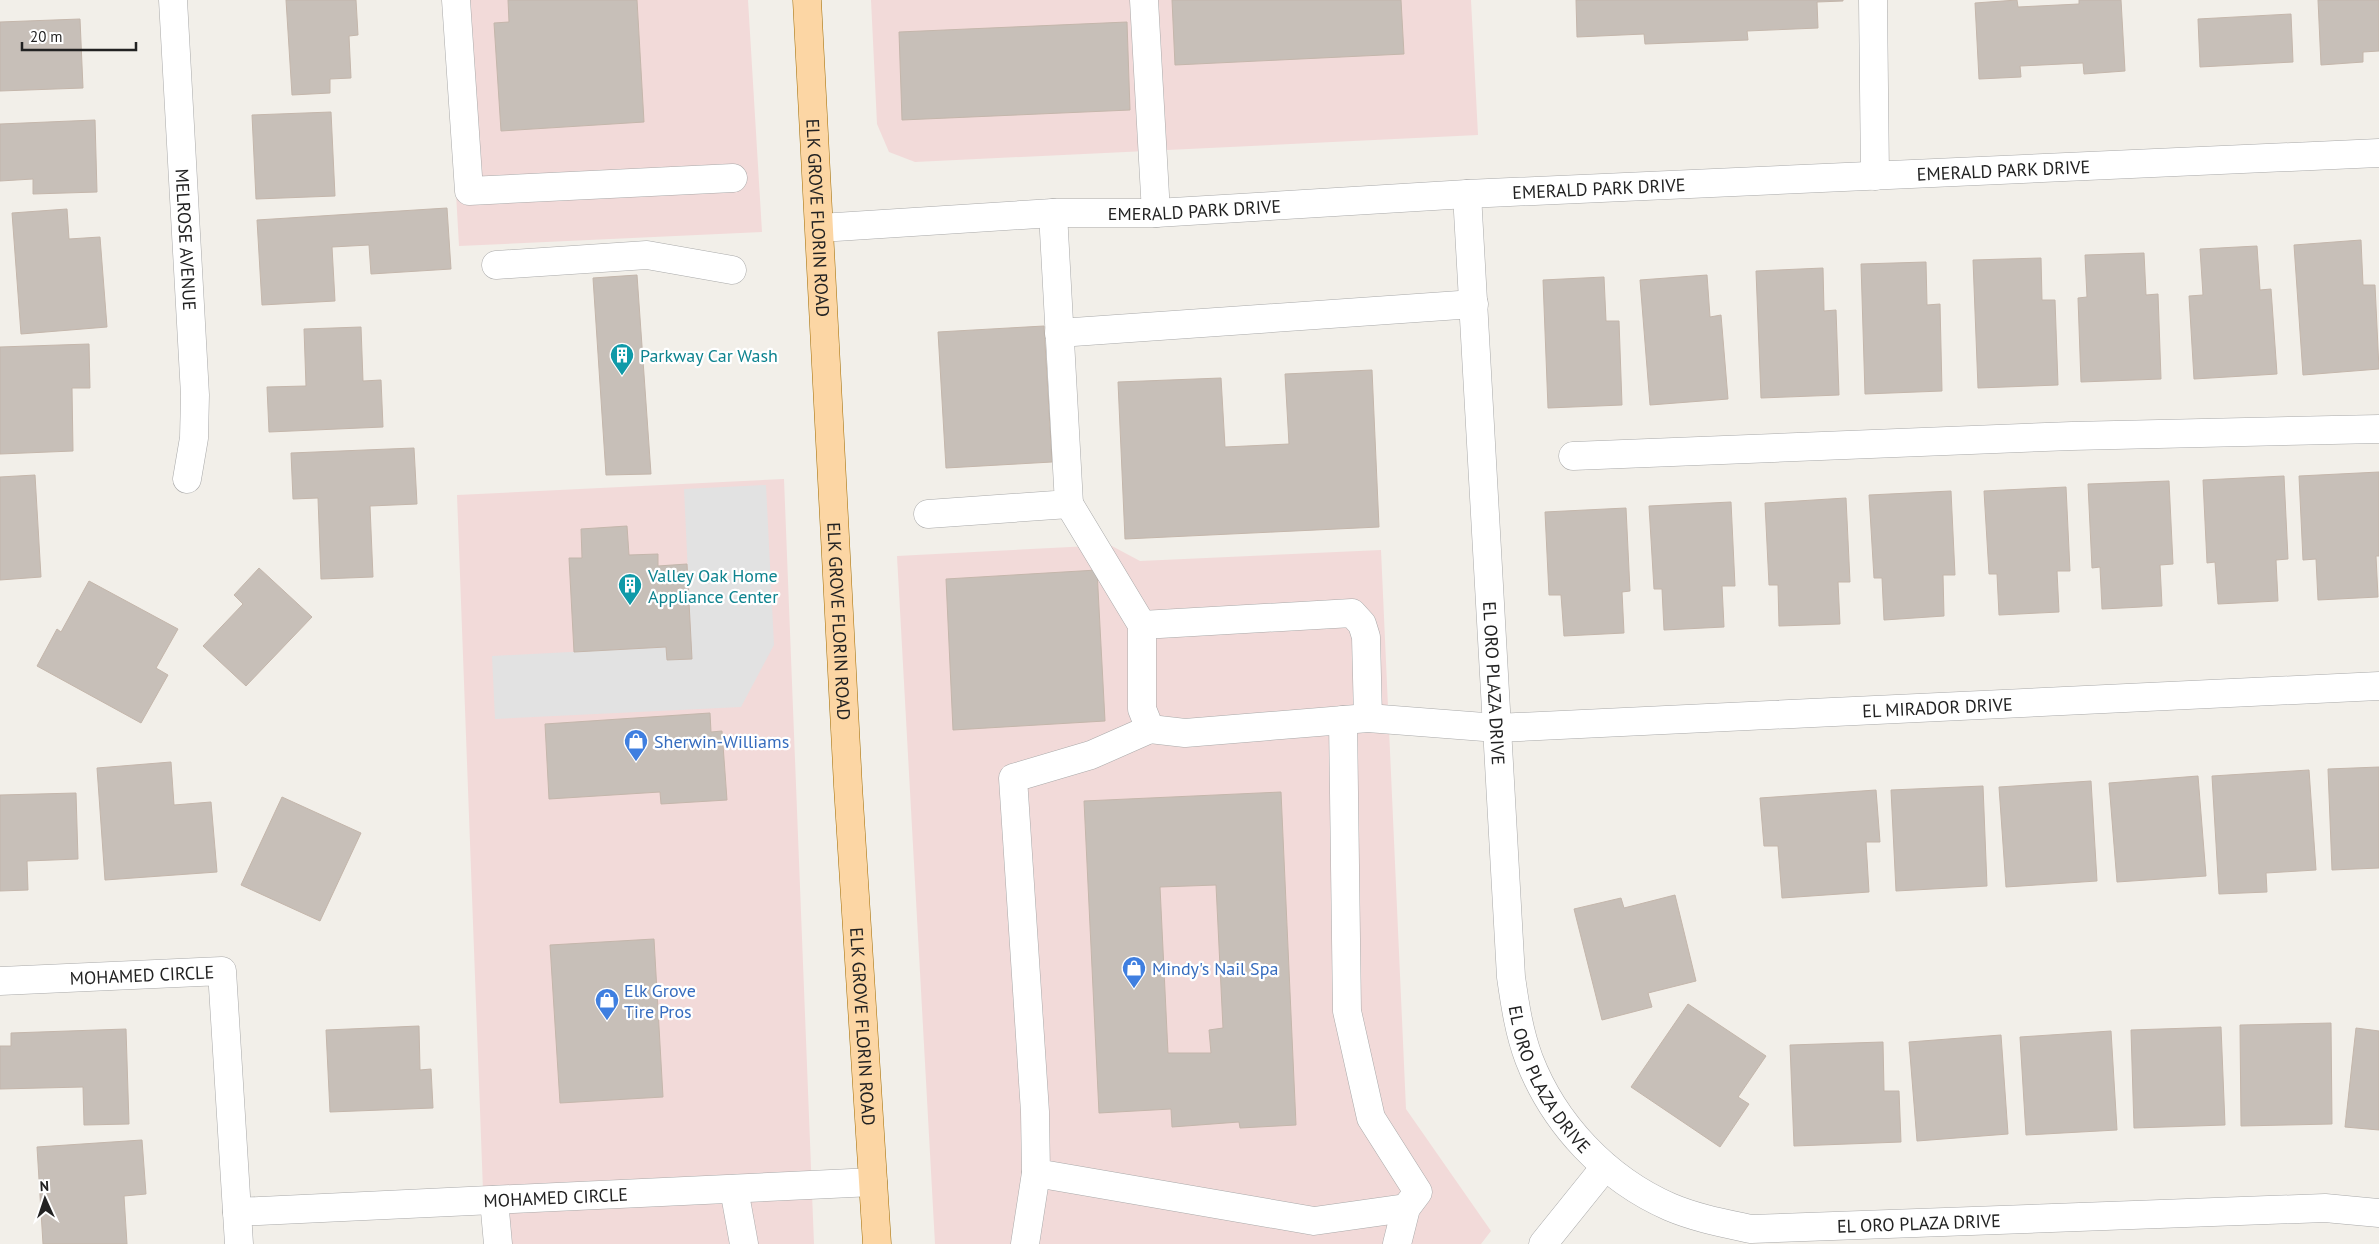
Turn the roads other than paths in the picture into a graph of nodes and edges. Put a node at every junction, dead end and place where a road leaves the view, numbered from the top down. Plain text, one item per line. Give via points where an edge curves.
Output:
1 (173, 0) edge
2 (456, 0) edge
3 (807, 0) edge
4 (1144, 0) edge
5 (1873, 0) edge
6 (2379, 153) edge
7 (1875, 176) junction
8 (733, 178) dead end
9 (1467, 194) junction
10 (1053, 213) junction
11 (1156, 213) junction
12 (820, 228) junction
13 (496, 264) dead end
14 (732, 270) dead end
15 (1474, 304) junction
16 (1059, 333) junction
17 (2379, 429) edge
18 (1573, 456) dead end
19 (187, 479) dead end
20 (1069, 504) junction
21 (928, 514) dead end
22 (1142, 625) junction
23 (2379, 686) edge
24 (1356, 719) junction
25 (1497, 728) junction
26 (1150, 729) junction
27 (0, 980) edge
28 (1605, 1167) junction
29 (1036, 1172) junction
30 (873, 1182) junction
31 (734, 1189) junction
32 (494, 1200) junction
33 (1406, 1208) junction
34 (237, 1212) junction
35 (2379, 1213) edge
36 (239, 1244) edge
37 (498, 1244) edge
38 (744, 1244) edge
39 (877, 1244) edge
40 (1025, 1244) edge
41 (1396, 1244) edge
42 (1543, 1244) edge

1 - 19 street, MELROSE AVENUE via 195,395 194,438
2 - 8 street via 469,191
3 - 12 main road, ELK GROVE FLORIN ROAD
4 - 11 street
5 - 7 street
6 - 7 street, EMERALD PARK DRIVE
7 - 9 street, EMERALD PARK DRIVE
9 - 11 street, EMERALD PARK DRIVE
9 - 15 street, EL ORO PLAZA DRIVE
10 - 11 street, EMERALD PARK DRIVE
10 - 12 street, EMERALD PARK DRIVE
10 - 16 street
12 - 30 main road, ELK GROVE FLORIN ROAD via 848,786
13 - 14 street via 647,255
15 - 16 street
15 - 25 street, EL ORO PLAZA DRIVE
16 - 20 street
17 - 18 street via 2072,436
20 - 21 street
20 - 22 street
22 - 24 street via 1352,613 1362,624 1366,637
22 - 26 street via 1142,709
23 - 25 street, EL MIRADOR DRIVE
24 - 25 street, EL MIRADOR DRIVE
24 - 26 street, EL MIRADOR DRIVE via 1185,733
24 - 33 street via 1347,1011 1371,1118 1418,1192
25 - 28 street, EL ORO PLAZA DRIVE via 1511,977 1517,1018 1529,1059 1547,1097 1571,1131
26 - 29 street via 1091,755 1013,778
27 - 34 street, MOHAMED CIRCLE via 222,971
28 - 35 street, EL ORO PLAZA DRIVE via 1670,1207 1710,1221 1751,1229 2325,1208
28 - 42 street
29 - 33 street via 1314,1220
29 - 40 street
30 - 31 street, MOHAMED CIRCLE
30 - 39 main road, ELK GROVE FLORIN ROAD
31 - 32 street, MOHAMED CIRCLE
31 - 38 street
32 - 34 street, MOHAMED CIRCLE
32 - 37 street
33 - 41 street
34 - 36 street, MOHAMED CIRCLE

